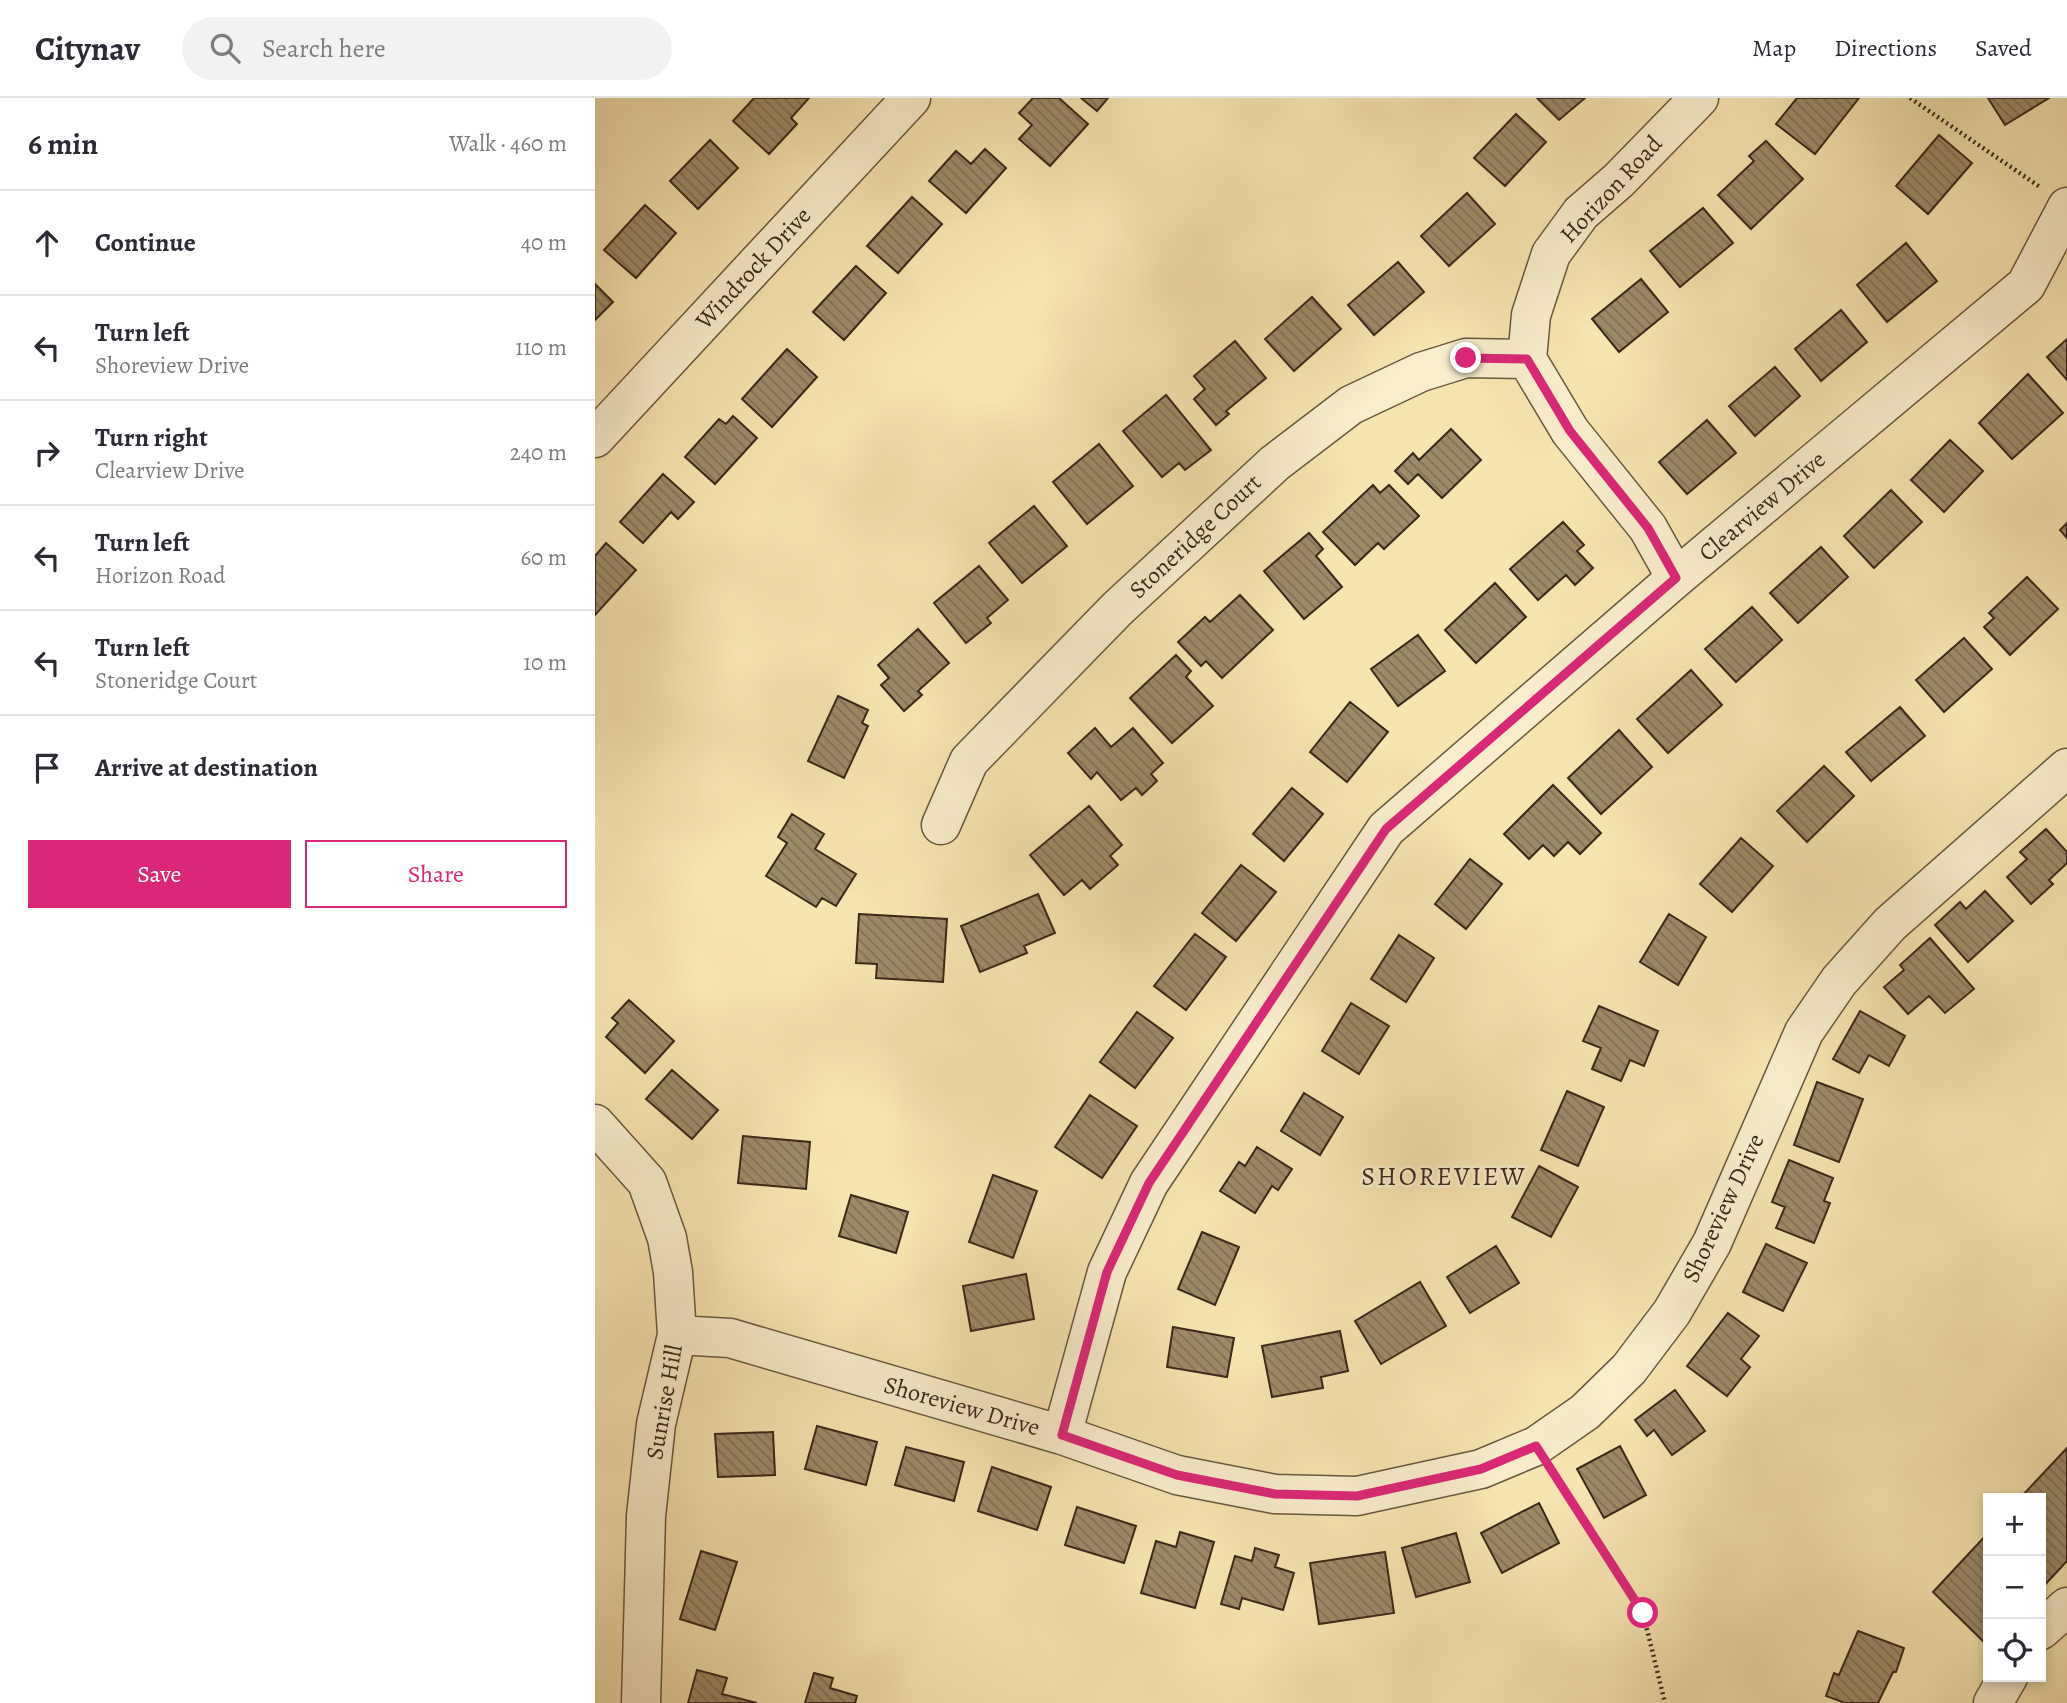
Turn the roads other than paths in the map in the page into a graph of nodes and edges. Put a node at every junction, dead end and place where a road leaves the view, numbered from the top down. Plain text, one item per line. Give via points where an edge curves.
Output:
1 (911, 98) edge
2 (1699, 98) edge
3 (2056, 199) edge
4 (1527, 359) junction
5 (595, 438) edge
6 (1676, 578) junction
7 (2067, 768) edge
8 (941, 825) dead end
9 (595, 1124) edge
10 (677, 1335) junction
11 (1062, 1435) junction
12 (2067, 1607) edge
13 (2046, 1626) edge
14 (2005, 1682) edge
15 (641, 1703) edge
16 (1993, 1703) edge

1 - 5 street, Windrock Drive
2 - 4 street, Horizon Road via 1581,214 1551,254 1531,315
3 - 6 street, Clearview Drive via 2026,285
4 - 6 street via 1570,431 1648,528
4 - 8 street, Stoneridge Court via 1466,358 1421,372 1352,405 1275,463 1117,609 969,761
6 - 11 street, Clearview Drive via 1386,829 1149,1183 1107,1272
7 - 11 street, Shoreview Drive via 1890,924 1839,981 1804,1031 1712,1243 1672,1312 1629,1369 1585,1412 1536,1446 1481,1469 1357,1496 1275,1494 1177,1475
9 - 10 street, Sunrise Hill via 647,1182 669,1249
10 - 11 street, Shoreview Drive via 730,1338
10 - 15 street, Sunrise Hill via 656,1424 646,1516
12 - 13 street
14 - 16 street

